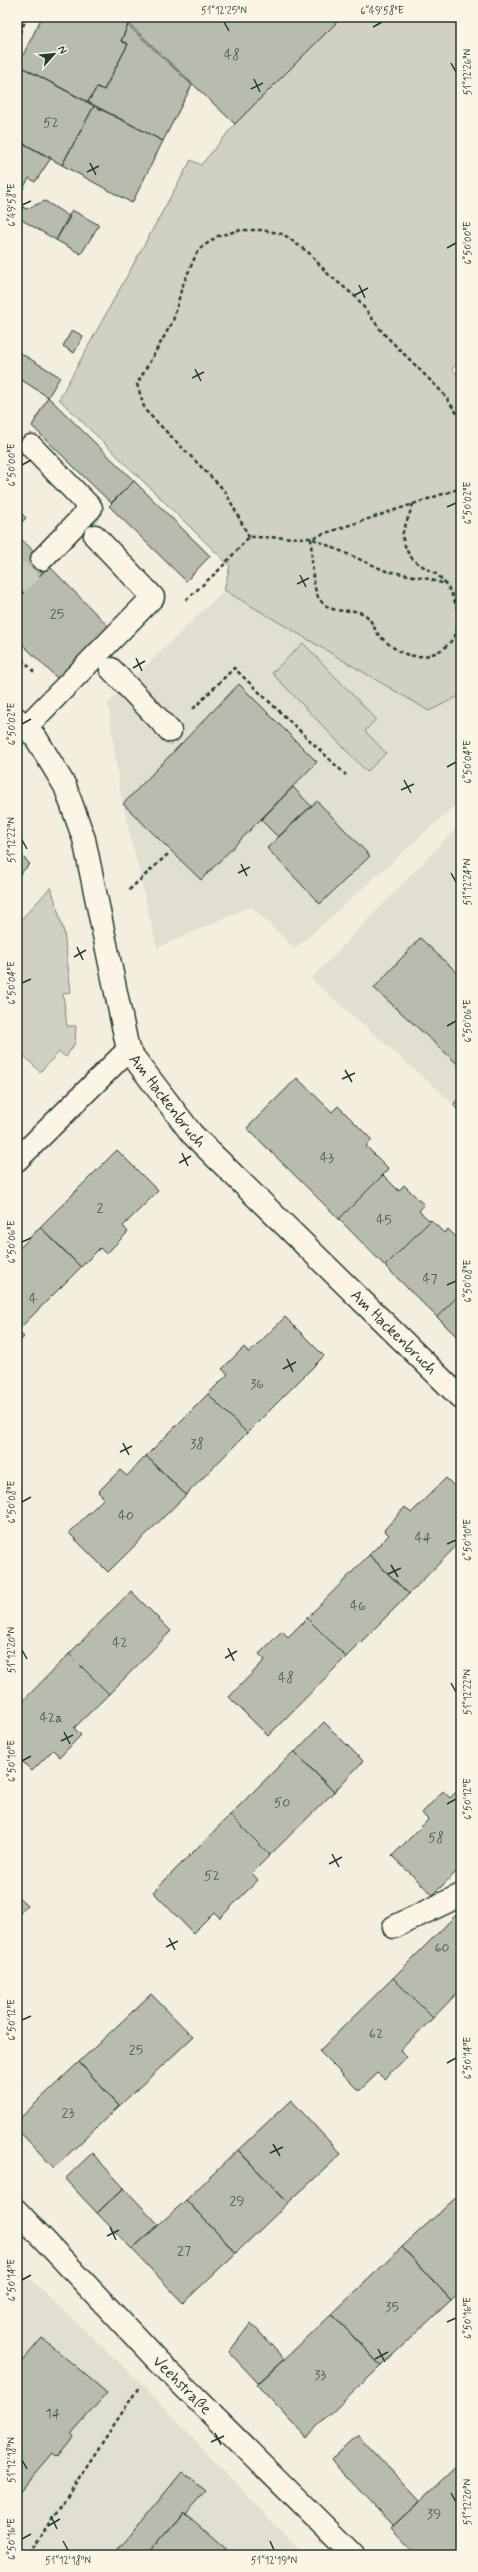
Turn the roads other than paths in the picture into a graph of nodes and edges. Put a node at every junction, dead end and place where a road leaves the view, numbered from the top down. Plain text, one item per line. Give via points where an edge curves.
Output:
1 (31, 446) dead end
2 (94, 536) dead end
3 (42, 559) tunnel mouth
4 (111, 669) dead end
5 (21, 723) edge
6 (170, 731) road end
7 (128, 1050) junction
8 (17, 1160) edge
9 (461, 1398) edge
10 (461, 1895) edge
11 (394, 1927) dead end
12 (17, 2211) edge
13 (353, 2555) edge

1 - 3 street via 90,508
2 - 5 street via 153,597
4 - 6 street
5 - 7 street, Am Hackenbruch via 36,738 65,786 84,839
7 - 8 street
7 - 9 street, Am Hackenbruch via 192,1134
10 - 11 street
12 - 13 street, Veehstraße via 158,2361

